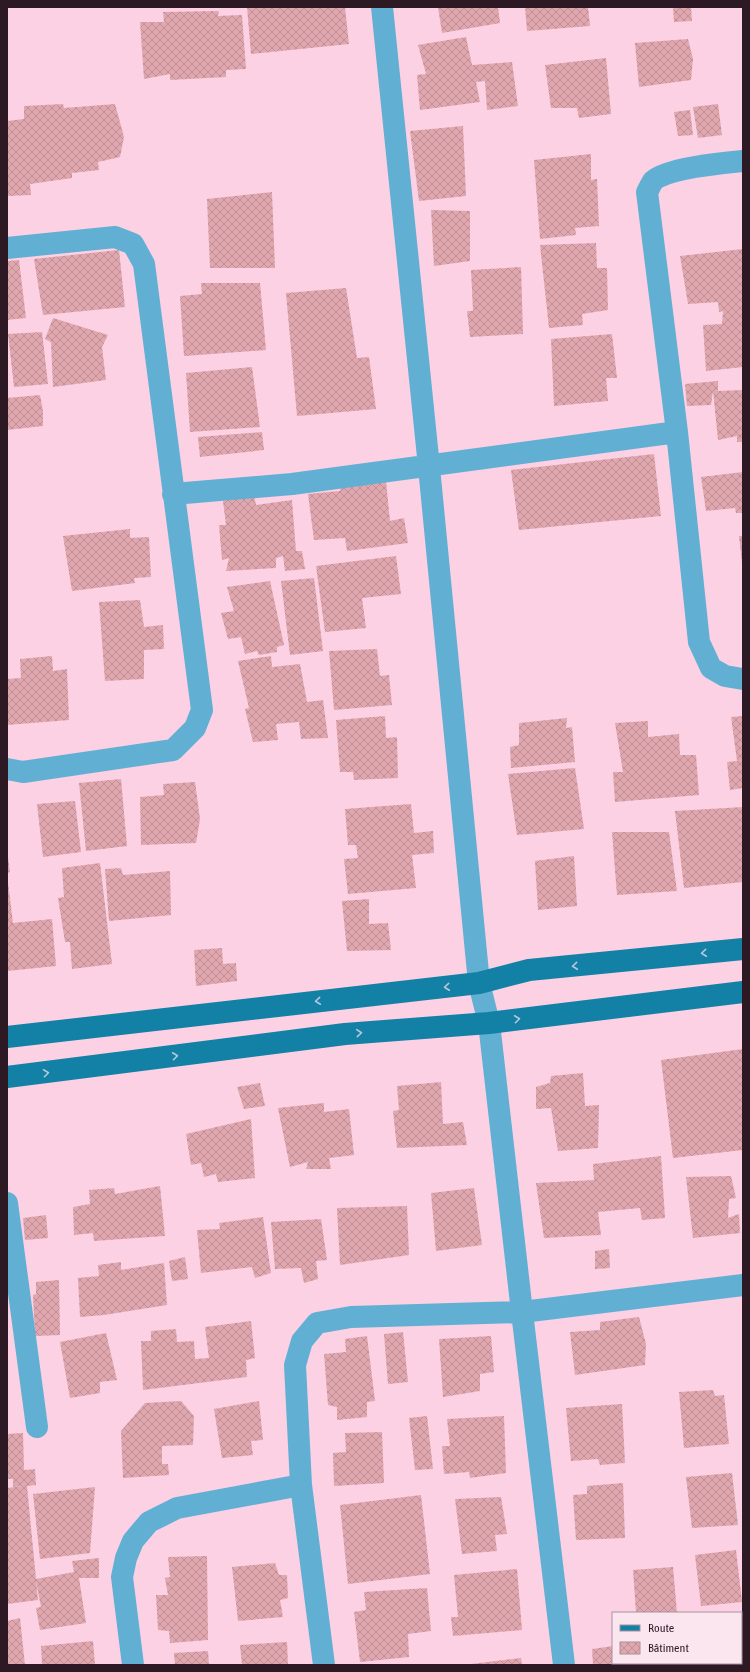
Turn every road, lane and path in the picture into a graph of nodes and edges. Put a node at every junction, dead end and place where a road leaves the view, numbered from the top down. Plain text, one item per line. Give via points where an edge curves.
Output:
1 (382, 7) edge
2 (743, 161) edge
3 (7, 248) edge
4 (678, 432) junction
5 (430, 467) junction
6 (173, 494) junction
7 (743, 679) edge
8 (7, 769) edge
9 (743, 949) edge
10 (479, 983) junction
11 (743, 992) edge
12 (489, 1022) junction
13 (7, 1037) edge
14 (7, 1078) edge
15 (7, 1203) edge
16 (743, 1285) edge
17 (522, 1312) junction
18 (37, 1427) dead end
19 (301, 1485) junction
20 (133, 1665) edge
21 (324, 1665) edge
22 (564, 1665) edge

1 - 5 street
2 - 4 street via 665,174 653,182 647,192
3 - 6 street via 115,237 133,244 144,264
4 - 5 street
4 - 7 street via 699,642 711,668 726,676
5 - 6 street via 292,484
5 - 10 street
6 - 8 street via 202,710 194,728 173,750 23,772
9 -> 10 main road via 529,970
10 - 12 street
10 -> 13 main road
12 -> 11 main road
14 -> 12 main road via 345,1034
12 - 17 street
15 - 18 street
16 - 17 street
17 - 19 street via 351,1317 317,1323 302,1341 295,1365
17 - 22 street
19 - 20 street via 177,1508 149,1522 133,1541 122,1577
19 - 21 street

